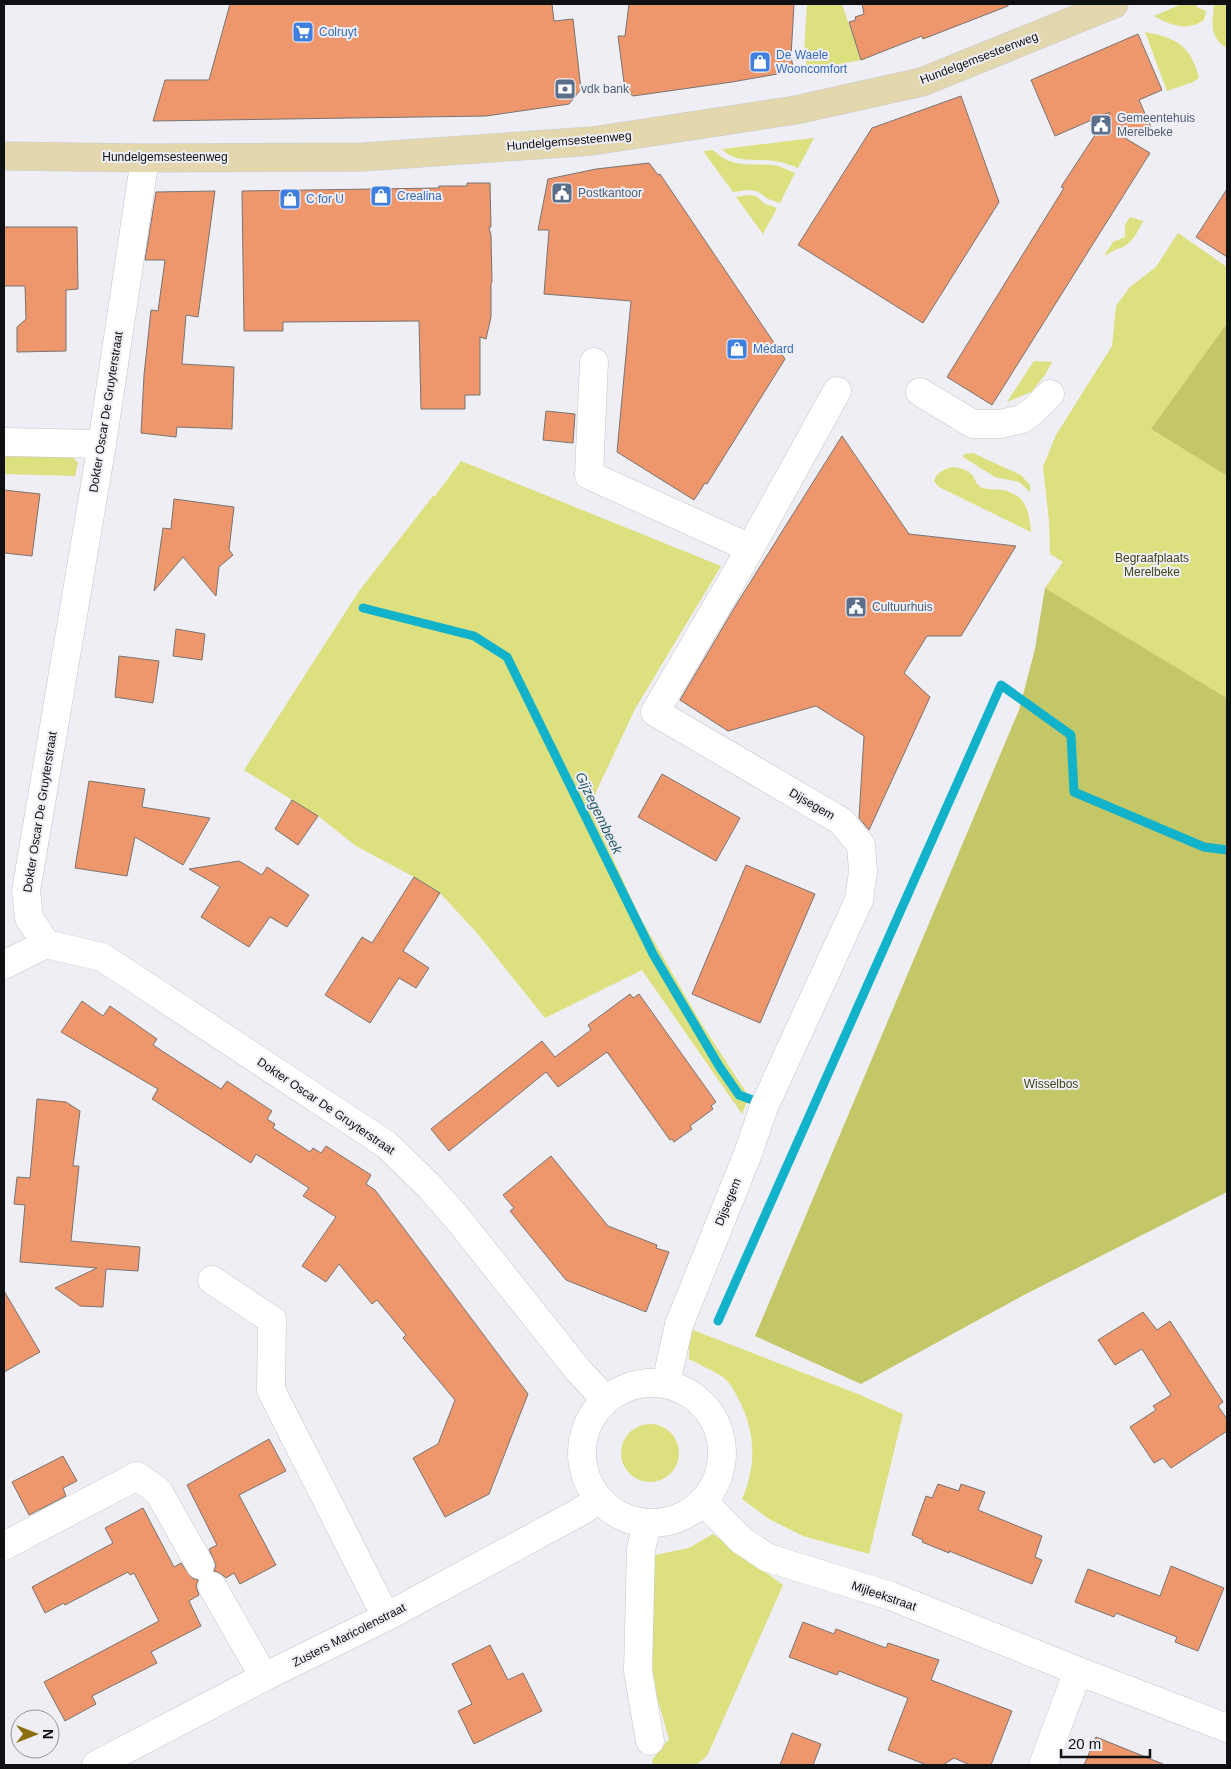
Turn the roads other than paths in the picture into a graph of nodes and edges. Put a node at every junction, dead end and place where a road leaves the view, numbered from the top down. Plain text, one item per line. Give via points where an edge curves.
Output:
1 (1114, 4) edge
2 (4, 156) edge
3 (145, 158) junction
4 (594, 362) dead end
5 (837, 390) dead end
6 (920, 392) dead end
7 (1050, 394) dead end
8 (4, 442) edge
9 (102, 444) junction
10 (750, 548) junction
11 (46, 944) junction
12 (4, 966) edge
13 (212, 1280) dead end
14 (666, 1383) junction
15 (605, 1399) junction
16 (599, 1500) junction
17 (703, 1501) junction
18 (647, 1524) junction
19 (4, 1546) edge
20 (386, 1617) junction
21 (1078, 1671) junction
22 (264, 1677) junction
23 (1227, 1728) edge
24 (650, 1741) dead end
25 (96, 1765) edge
26 (1043, 1765) edge

1 - 3 main road, Hundelgemsesteenweg via 922,82 796,110 583,142 363,157
2 - 3 main road, Hundelgemsesteenweg
3 - 9 street, Dokter Oscar De Gruyterstraat
4 - 10 street via 589,475
5 - 10 street, Dijsegem
6 - 7 street via 973,424 1000,424 1022,418
8 - 9 street
9 - 11 street, Dokter Oscar De Gruyterstraat via 26,891 29,918
10 - 14 street, Dijsegem via 655,712 841,821 862,844 864,871 859,900 764,1107 679,1325
11 - 12 street
11 - 15 street, Dokter Oscar De Gruyterstraat via 102,957 386,1145 457,1218 578,1370
13 - 20 street via 272,1320 271,1390
14 - 15 street via 644,1382
14 - 17 street via 694,1396 710,1414 720,1436 722,1461 716,1483
15 - 16 street via 591,1417 581,1445 584,1474
16 - 18 street via 622,1517
16 - 20 street, Zusters Maricolenstraat
17 - 18 street via 676,1519
17 - 21 street, Mijleekstraat via 741,1540 768,1558 891,1596
18 - 24 street via 641,1549 638,1671
19 - 22 street via 137,1476 158,1491
20 - 22 street, Zusters Maricolenstraat
21 - 23 street, Mijleekstraat
21 - 26 street
22 - 25 street, Zusters Maricolenstraat

